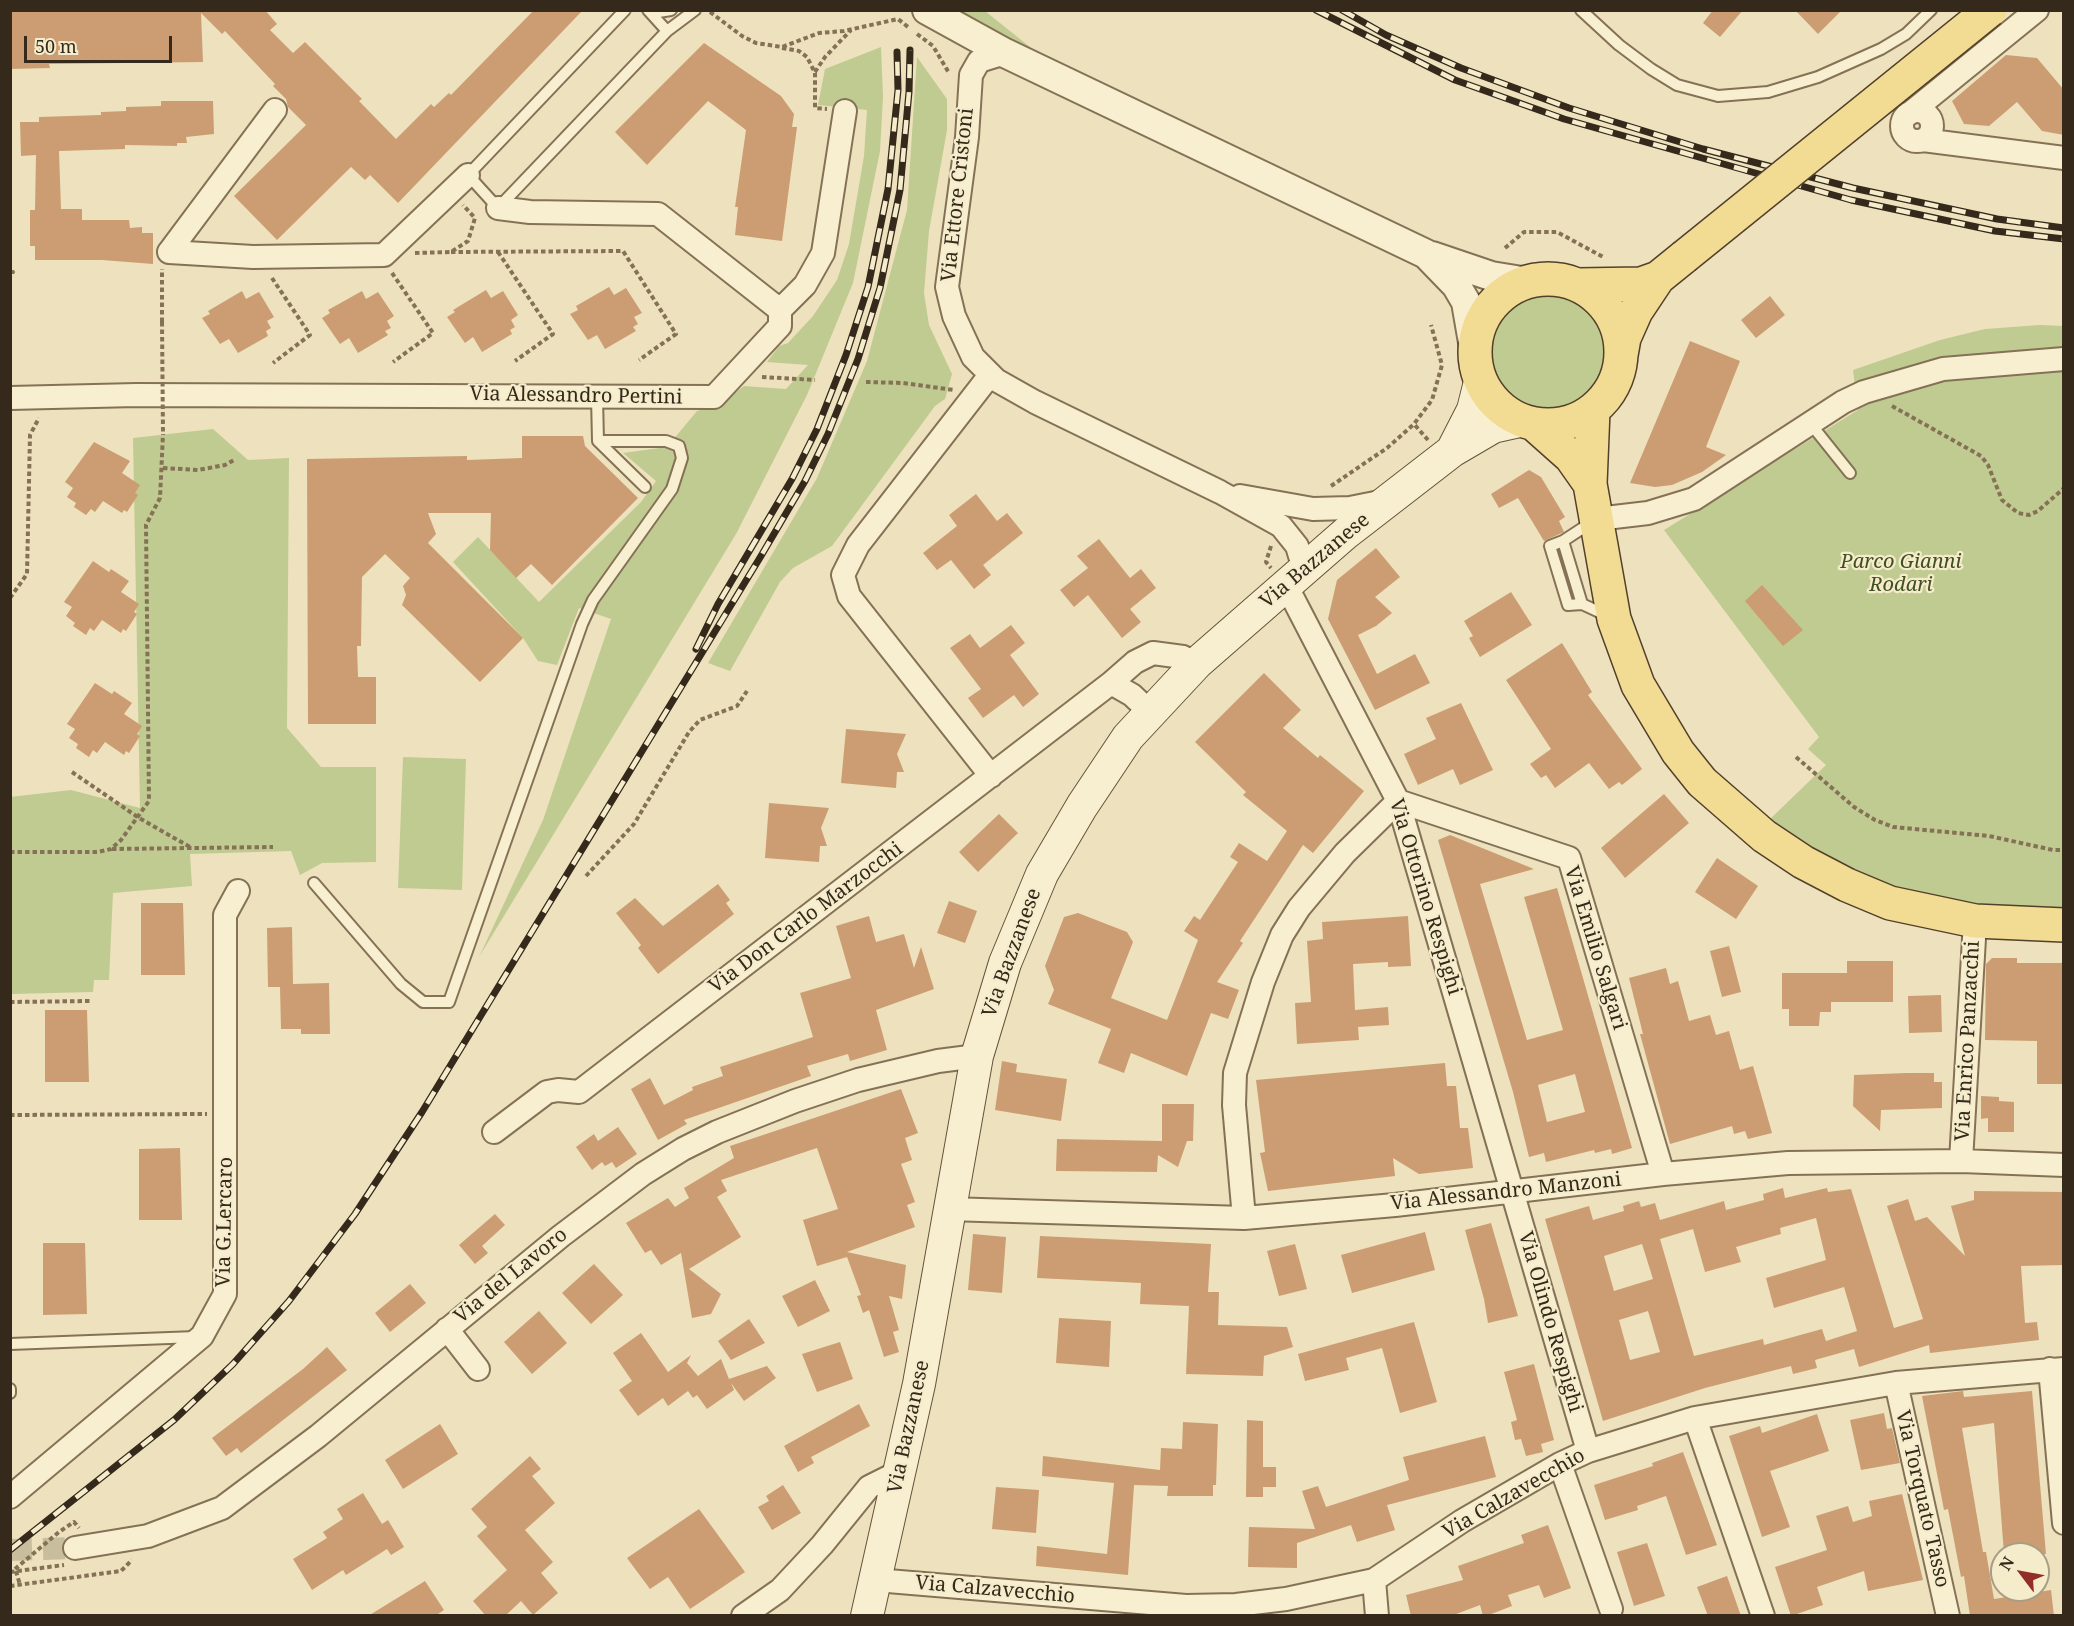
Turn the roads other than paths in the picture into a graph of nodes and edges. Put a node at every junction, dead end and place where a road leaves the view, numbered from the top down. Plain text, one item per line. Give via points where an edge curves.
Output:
1 (625, 10) edge
2 (671, 10) edge
3 (695, 10) edge
4 (927, 10) edge
5 (1581, 10) edge
6 (1931, 10) edge
7 (1990, 10) edge
8 (2037, 10) edge
9 (650, 12) edge
10 (667, 31) junction
11 (962, 32) junction
12 (1005, 53) junction
13 (971, 75) junction
14 (275, 110) dead end
15 (845, 111) road end
16 (2064, 158) edge
17 (468, 175) junction
18 (498, 208) junction
19 (1426, 254) junction
20 (1658, 278) junction
21 (1528, 282) junction
22 (1578, 285) junction
23 (780, 310) junction
24 (1474, 348) junction
25 (2064, 359) edge
26 (1620, 363) junction
27 (990, 375) junction
28 (1480, 382) junction
29 (597, 396) junction
30 (10, 398) edge
31 (1593, 410) junction
32 (1528, 423) junction
33 (1810, 423) junction
34 (598, 441) junction
35 (1440, 446) junction
36 (1850, 473) dead end
37 (1590, 484) junction
38 (645, 487) dead end
39 (1220, 492) junction
40 (1389, 500) junction
41 (1597, 519) junction
42 (1295, 577) junction
43 (1614, 619) junction
44 (1197, 663) junction
45 (1111, 682) junction
46 (1150, 712) junction
47 (991, 776) junction
48 (1398, 801) junction
49 (314, 883) dead end
50 (238, 891) dead end
51 (1975, 921) junction
52 (2064, 925) edge
53 (977, 1056) junction
54 (494, 1132) dead end
55 (1961, 1161) junction
56 (2064, 1165) edge
57 (1663, 1174) junction
58 (1513, 1193) junction
59 (948, 1209) junction
60 (1244, 1218) junction
61 (447, 1329) junction
62 (202, 1336) junction
63 (10, 1344) edge
64 (478, 1369) dead end
65 (2057, 1369) edge
66 (1896, 1383) junction
67 (1695, 1418) junction
68 (1588, 1451) junction
69 (1560, 1464) junction
70 (899, 1472) junction
71 (10, 1497) edge
72 (2064, 1523) edge
73 (75, 1548) tunnel mouth
74 (876, 1580) junction
75 (1374, 1580) junction
76 (1611, 1609) dead end
77 (1186, 1611) edge
78 (743, 1616) edge
79 (867, 1616) edge
80 (1377, 1616) edge
81 (1763, 1616) edge
82 (1948, 1616) edge

1 - 17 lane
2 - 9 lane
3 - 10 lane
4 - 11 street
5 - 6 lane via 1651,69 1677,85 1718,96 1768,92 1818,77 1881,49 1906,34
7 - 20 main road, bridge
8 - 16 street via 1909,114 1918,111 1930,119 1930,133 1923,140
9 - 10 lane
10 - 18 lane
11 - 12 street
11 - 13 street, Via Ettore Cristoni via 969,48
12 - 13 street via 980,61
12 - 19 street
13 - 27 street, Via Ettore Cristoni via 947,287 963,337 973,357
14 - 17 street via 169,252 257,257 382,255
15 - 23 street via 823,253 805,285
17 - 18 lane
18 - 23 street via 658,214
19 - 21 street via 1491,276
19 - 24 street via 1456,285 1466,302
20 - 22 main road via 1641,284
20 - 26 main road via 1628,329
21 - 22 main road via 1552,279
21 - 24 main road via 1496,300 1484,315
22 - 26 main road via 1592,293 1612,317 1618,332
23 - 29 street, Via Alessandro Pertini via 780,326 714,398
24 - 28 main road
25 - 33 street via 1943,369 1864,392
26 - 31 main road via 1615,381
27 - 39 street, Via Ettore Cristoni via 1035,402
27 - 47 street via 858,545 843,575 849,596
28 - 32 main road via 1496,405
28 - 35 main road, Via Bazzanese via 1473,410
29 - 30 street, Via Alessandro Pertini
29 - 34 lane
31 - 32 main road via 1566,423
31 - 37 main road
32 - 35 main road, Via Bazzanese via 1493,427
32 - 37 main road via 1571,457
33 - 36 lane
33 - 41 street via 1694,499 1648,513
34 - 38 lane
34 - 49 lane via 666,441 679,446 682,458 672,489 593,600 582,624 449,1002 423,1002 401,984
35 - 40 main road, Via Bazzanese
37 - 41 main road
39 - 40 street, Via Ettore Cristoni via 1313,509 1350,508
39 - 42 street, Via Ettore Cristoni via 1281,526 1297,546
40 - 42 main road, Via Bazzanese
41 - 43 main road
41 - 43 lane via 1563,541 1582,604
42 - 44 main road, Via Bazzanese
42 - 48 street, Via Ottorino Respighi
43 - 51 main road via 1650,709 1678,753 1730,808 1803,862 1847,885 1890,903
44 - 45 street, Via Don Carlo Marzocchi via 1153,653
44 - 46 main road, Via Bazzanese
45 - 46 street
45 - 47 street, Via Don Carlo Marzocchi
46 - 53 main road, Via Bazzanese via 1099,779 1042,874 1005,963
47 - 54 street, Via Don Carlo Marzocchi via 579,1092 547,1092
48 - 57 street, Via Emilio Salgari via 1569,858
48 - 58 street, Via Ottorino Respighi
48 - 60 street via 1345,853 1299,908 1282,935 1263,982 1235,1073 1235,1124
50 - 62 street, Via G.Lercaro via 225,915 225,1294
51 - 52 main road
51 - 55 street, Via Enrico Panzacchi
53 - 59 main road, Via Bazzanese
53 - 61 street, Via del Lavoro via 858,1080 795,1101 683,1149 561,1236
55 - 56 street, Via Alessandro Manzoni
55 - 57 street, Via Alessandro Manzoni via 1788,1163
57 - 58 street, Via Alessandro Manzoni
58 - 60 street, Via Alessandro Manzoni
58 - 68 street, Via Olindo Respighi
59 - 60 street, Via Alessandro Manzoni
59 - 70 main road, Via Bazzanese via 919,1384
61 - 64 street
61 - 73 street, Via del Lavoro via 318,1436 222,1508 148,1536
62 - 63 lane
62 - 71 street, Via G.Lercaro
65 - 66 street, Via Calzavecchio
65 - 72 street
66 - 67 street, Via Calzavecchio
66 - 82 street, Via Torquato Tasso
67 - 68 street, Via Calzavecchio
67 - 81 street
68 - 69 street, Via Calzavecchio
69 - 75 street, Via Calzavecchio via 1462,1521
69 - 76 street
70 - 74 main road, Via Bazzanese
70 - 78 street via 869,1487 780,1590
74 - 77 street, Via Calzavecchio
74 - 79 main road, Via Bazzanese
75 - 77 street, Via Calzavecchio via 1286,1599
75 - 80 street

